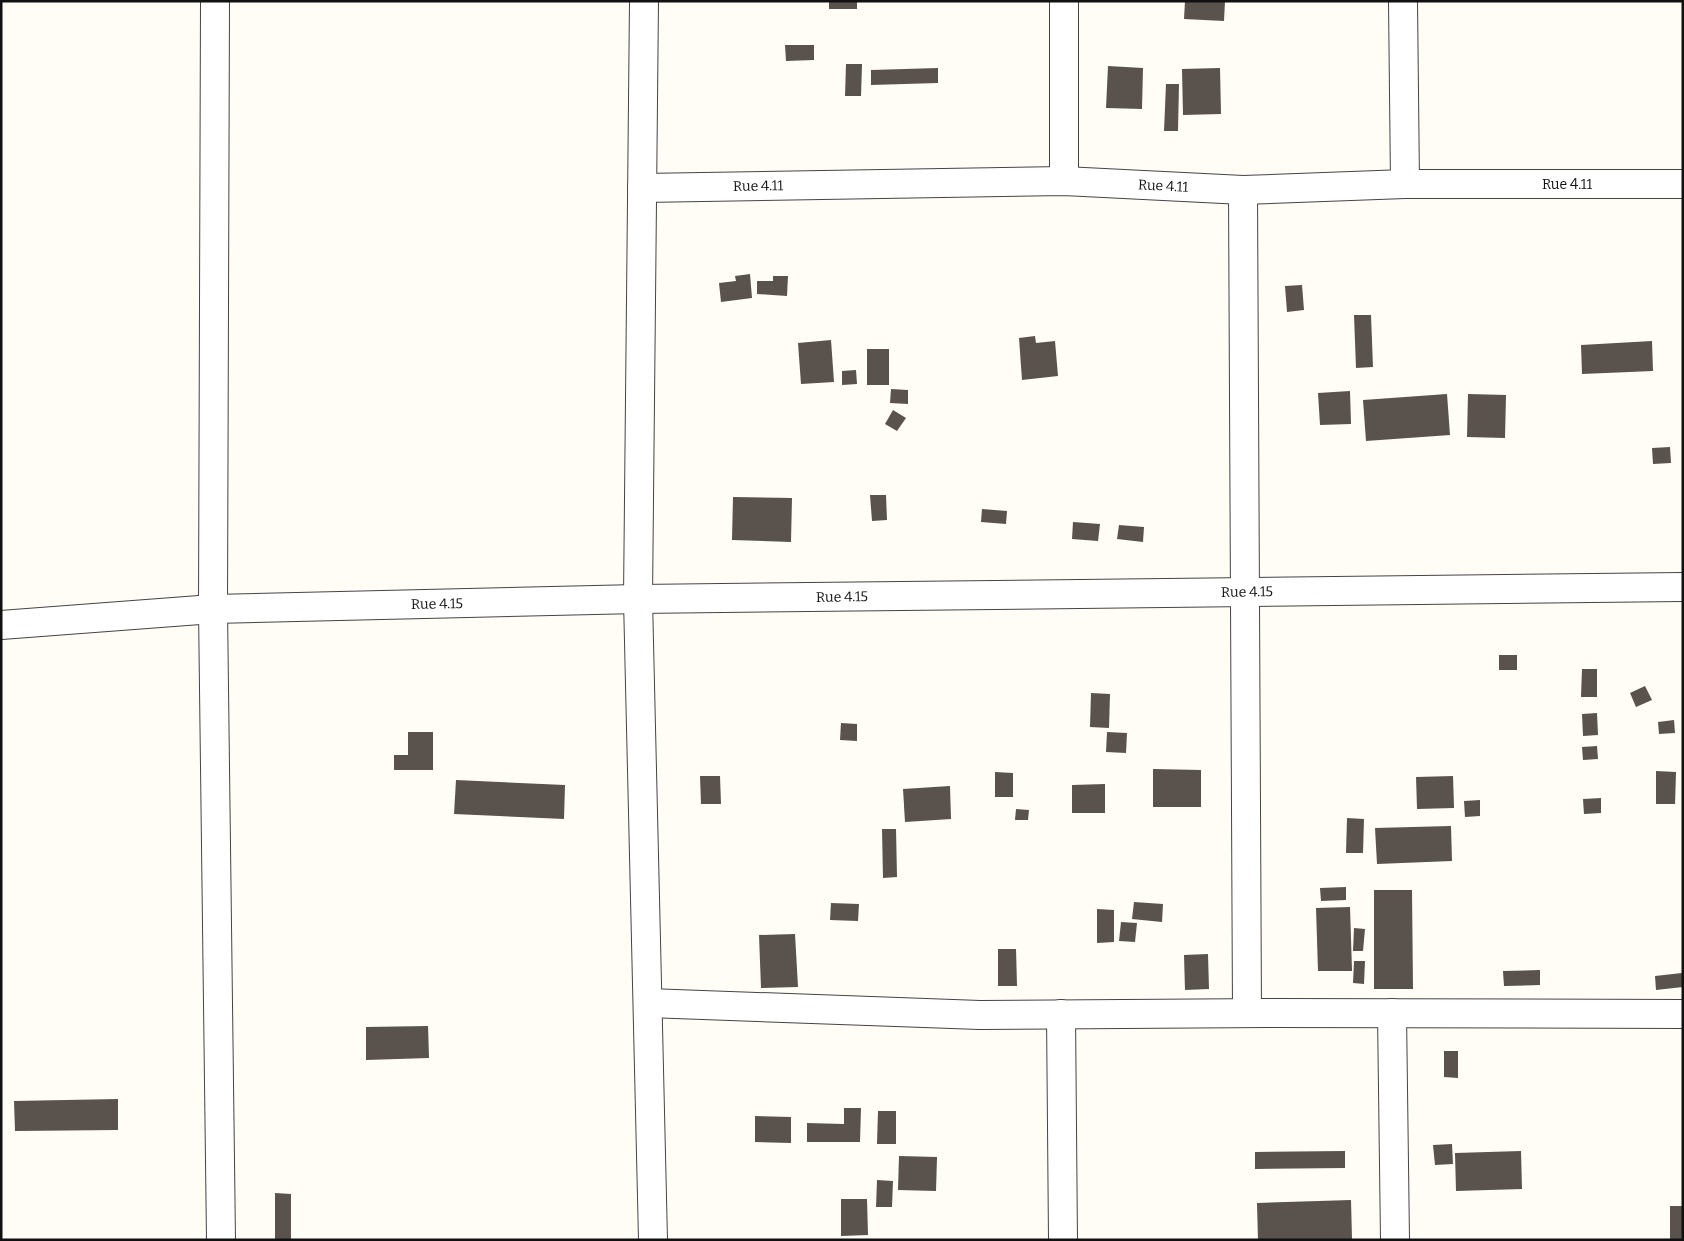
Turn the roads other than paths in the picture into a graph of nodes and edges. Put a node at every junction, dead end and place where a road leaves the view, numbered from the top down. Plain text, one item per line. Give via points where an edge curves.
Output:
1 (215, 1) edge
2 (644, 1) edge
3 (1064, 1) edge
4 (1402, 1) edge
5 (1064, 182) junction
6 (1405, 184) junction
7 (1683, 184) edge
8 (642, 188) junction
9 (1243, 190) junction
10 (1683, 587) edge
11 (1245, 592) junction
12 (638, 599) junction
13 (213, 609) junction
14 (1, 625) edge
15 (648, 1003) junction
16 (1247, 1013) junction
17 (1392, 1013) junction
18 (1061, 1014) junction
19 (1683, 1014) edge
20 (221, 1240) edge
21 (653, 1240) edge
22 (1063, 1240) edge
23 (1395, 1240) edge

1 - 13 street
2 - 8 street
3 - 5 street
4 - 6 street
5 - 8 street, Rue 4.11
5 - 9 street, Rue 4.11
6 - 7 street, Rue 4.11
6 - 9 street, Rue 4.11
8 - 12 street
9 - 11 street
10 - 11 street, Rue 4.15
11 - 12 street, Rue 4.15
11 - 16 street
12 - 13 street, Rue 4.15
12 - 15 street
13 - 14 street, Rue 4.15
13 - 20 street
15 - 18 street via 980,1015
15 - 21 street
16 - 17 street
16 - 18 street
17 - 19 street
17 - 23 street
18 - 22 street

